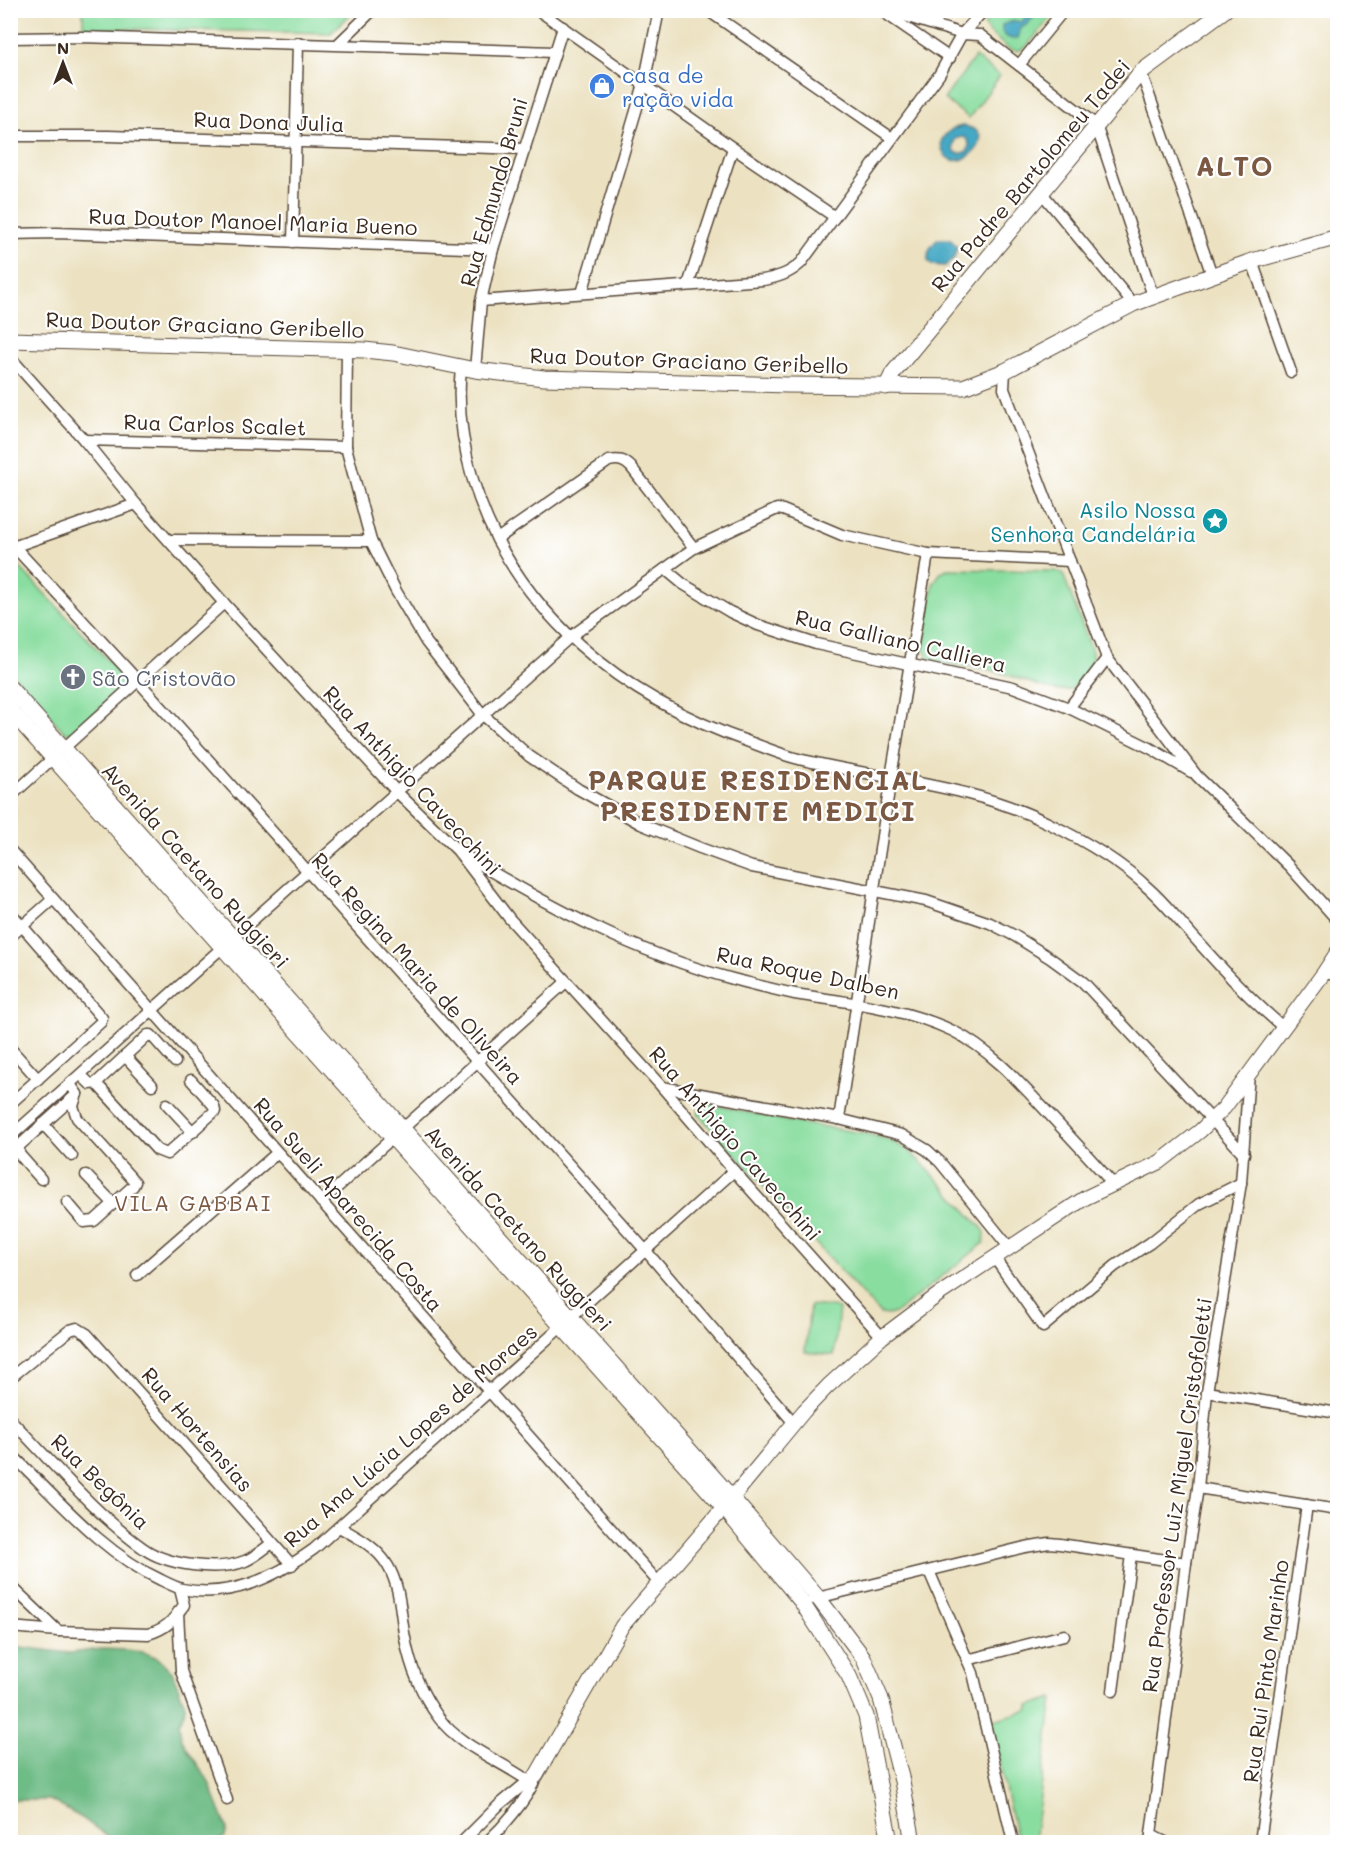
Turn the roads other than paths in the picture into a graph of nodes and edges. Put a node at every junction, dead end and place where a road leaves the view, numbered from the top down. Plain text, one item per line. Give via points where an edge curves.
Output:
1 (373, 10) edge
2 (538, 10) edge
3 (659, 10) edge
4 (707, 10) edge
5 (881, 10) edge
6 (886, 10) edge
7 (931, 10) edge
8 (984, 10) edge
9 (1065, 10) edge
10 (1225, 10) edge
11 (913, 14) edge
12 (937, 26) junction
13 (563, 27) junction
14 (912, 32) junction
15 (962, 34) junction
16 (10, 38) edge
17 (298, 43) junction
18 (338, 44) junction
19 (554, 52) junction
20 (950, 58) junction
21 (1019, 65) junction
22 (1141, 72) junction
23 (644, 84) junction
24 (1096, 125) junction
25 (10, 136) edge
26 (892, 138) junction
27 (296, 141) junction
28 (733, 148) junction
29 (525, 149) junction
30 (1041, 192) junction
31 (835, 217) junction
32 (10, 234) edge
33 (1338, 237) edge
34 (293, 242) junction
35 (493, 249) junction
36 (1252, 261) junction
37 (1212, 275) junction
38 (688, 285) junction
39 (582, 293) junction
40 (1153, 296) junction
41 (481, 301) junction
42 (1133, 304) junction
43 (10, 340) edge
44 (347, 349) junction
45 (10, 357) edge
46 (468, 369) junction
47 (1005, 371) junction
48 (1291, 372) dead end
49 (886, 387) junction
50 (84, 440) junction
51 (346, 447) junction
52 (136, 504) junction
53 (497, 539) junction
54 (170, 540) junction
55 (371, 542) junction
56 (12, 546) edge
57 (694, 548) junction
58 (928, 554) junction
59 (1070, 561) junction
60 (665, 569) junction
61 (224, 603) junction
62 (570, 637) junction
63 (1107, 658) junction
64 (909, 663) junction
65 (138, 682) junction
66 (10, 688) edge
67 (1069, 708) junction
68 (10, 710) edge
69 (483, 715) junction
70 (1165, 735) junction
71 (1150, 748) junction
72 (59, 753) junction
73 (1197, 776) junction
74 (891, 777) junction
75 (397, 792) junction
76 (10, 797) edge
77 (10, 850) edge
78 (457, 850) junction
79 (307, 872) junction
80 (873, 891) junction
81 (53, 899) junction
82 (10, 912) edge
83 (1338, 921) edge
84 (22, 926) junction
85 (10, 937) edge
86 (228, 943) junction
87 (1338, 951) edge
88 (1323, 974) junction
89 (1338, 974) edge
90 (566, 982) junction
91 (856, 1002) junction
92 (153, 1010) junction
93 (1283, 1027) junction
94 (10, 1048) edge
95 (125, 1056) junction
96 (175, 1062) dead end
97 (476, 1063) junction
98 (1250, 1070) junction
99 (81, 1075) junction
100 (38, 1079) junction
101 (191, 1080) dead end
102 (96, 1083) junction
103 (152, 1084) dead end
104 (662, 1087) junction
105 (73, 1089) junction
106 (10, 1104) edge
107 (167, 1104) dead end
108 (838, 1119) junction
109 (1212, 1120) junction
110 (43, 1124) junction
111 (193, 1132) junction
112 (398, 1133) junction
113 (10, 1137) edge
114 (277, 1153) junction
115 (1244, 1154) junction
116 (72, 1156) dead end
117 (734, 1171) junction
118 (86, 1175) dead end
119 (41, 1179) dead end
120 (1241, 1183) junction
121 (1113, 1184) junction
122 (67, 1202) dead end
123 (321, 1202) junction
124 (114, 1204) junction
125 (1009, 1246) junction
126 (646, 1251) junction
127 (994, 1257) junction
128 (137, 1275) dead end
129 (567, 1322) junction
130 (882, 1337) junction
131 (10, 1378) edge
132 (489, 1392) junction
133 (1207, 1392) junction
134 (1338, 1413) edge
135 (10, 1419) edge
136 (794, 1423) junction
137 (10, 1453) edge
138 (1198, 1488) junction
139 (728, 1503) junction
140 (1307, 1505) junction
141 (1338, 1510) edge
142 (339, 1527) junction
143 (272, 1543) junction
144 (1131, 1555) junction
145 (1186, 1563) junction
146 (292, 1565) junction
147 (929, 1571) junction
148 (659, 1583) junction
149 (10, 1585) edge
150 (180, 1588) junction
151 (819, 1599) junction
152 (801, 1601) junction
153 (178, 1612) junction
154 (10, 1627) edge
155 (58, 1631) junction
156 (1064, 1635) dead end
157 (967, 1660) junction
158 (1113, 1691) dead end
159 (532, 1780) junction
160 (227, 1800) dead end
161 (1150, 1839) edge
162 (462, 1842) edge
163 (487, 1842) edge
164 (890, 1842) edge
165 (913, 1842) edge
166 (1013, 1842) edge
167 (1165, 1842) edge
168 (1260, 1842) edge

1 - 18 street
2 - 13 street
3 - 23 street
4 - 26 street
5 - 14 street
6 - 11 street
7 - 12 street
8 - 15 street
9 - 21 street
10 - 22 main road, Rua Padre Bartolomeu Tadei
11 - 12 street
11 - 14 street
12 - 15 street
13 - 19 street, Rua Edmundo Bruni
13 - 23 street
14 - 20 street
15 - 20 street
15 - 21 street via 980,35
16 - 17 street
17 - 18 street
17 - 27 street
18 - 19 street
19 - 29 street, Rua Edmundo Bruni
20 - 26 street
21 - 24 street
22 - 24 main road, Rua Padre Bartolomeu Tadei
22 - 37 street
23 - 28 street
23 - 39 street
24 - 30 main road, Rua Padre Bartolomeu Tadei
24 - 40 street
25 - 27 street, Rua Dona Julia
26 - 31 street
27 - 29 street, Rua Dona Julia
27 - 34 street
28 - 31 street
28 - 38 street
29 - 35 street, Rua Edmundo Bruni
30 - 42 street
30 - 49 main road, Rua Padre Bartolomeu Tadei via 893,373
31 - 38 street via 793,271 763,280
32 - 34 street, Rua Doutor Manoel Maria Bueno
33 - 36 main road, Rua Doutor Graciano Geribello
34 - 35 street, Rua Doutor Manoel Maria Bueno
35 - 41 street, Rua Edmundo Bruni
36 - 37 main road, Rua Doutor Graciano Geribello
36 - 48 street
37 - 40 main road, Rua Doutor Graciano Geribello
38 - 39 street
39 - 41 street
40 - 42 main road, Rua Doutor Graciano Geribello
41 - 46 street, Rua Edmundo Bruni
42 - 47 main road, Rua Doutor Graciano Geribello
43 - 44 main road, Rua Doutor Graciano Geribello
44 - 46 main road, Rua Doutor Graciano Geribello via 393,353
44 - 51 street
45 - 50 street, Rua Anthigio Cavecchini
46 - 49 main road, Rua Doutor Graciano Geribello via 544,378
46 - 53 street, Rua Edmundo Bruni via 459,410 462,438 479,499
47 - 49 main road, Rua Doutor Graciano Geribello via 963,387
47 - 59 street via 1004,389
50 - 51 street, Rua Carlos Scalet
50 - 52 street, Rua Anthigio Cavecchini
51 - 55 street
52 - 54 street, Rua Anthigio Cavecchini
52 - 56 street
53 - 57 street via 617,459 631,467
53 - 62 street, Rua Edmundo Bruni via 526,588
54 - 55 street
54 - 61 street, Rua Anthigio Cavecchini
55 - 69 street via 426,642
56 - 65 street, Rua Regina Maria de Oliveira
57 - 58 street via 777,509 842,535
57 - 60 street
58 - 59 street
58 - 64 street
59 - 63 street
60 - 62 street
60 - 64 street, Rua Galliano Calliera via 730,612 758,625 816,644
61 - 65 street
61 - 75 street, Rua Anthigio Cavecchini
62 - 69 street
62 - 74 street, Rua Edmundo Bruni via 595,660 642,692 694,721 794,758
63 - 67 street
63 - 70 street
64 - 67 street, Rua Galliano Calliera via 1013,687
64 - 74 street
65 - 72 street
65 - 79 street, Rua Regina Maria de Oliveira
66 - 72 main road, Avenida Caetano Ruggieri
67 - 71 street, Rua Galliano Calliera
68 - 72 main road, Avenida Caetano Ruggieri
69 - 75 street
69 - 80 street via 529,756 641,824 752,867
70 - 71 street via 1160,744
70 - 73 street
71 - 73 street, Rua Galliano Calliera
72 - 76 street
72 - 86 main road, Avenida Caetano Ruggieri
73 - 83 street
74 - 80 street
74 - 93 street, Rua Edmundo Bruni via 939,786 1016,809 1076,837 1148,887 1253,1002
75 - 78 street, Rua Anthigio Cavecchini
75 - 79 street
77 - 81 street, Rua Sueli Aparecida Costa
78 - 90 street, Rua Anthigio Cavecchini via 509,918
78 - 91 street, Rua Roque Dalben via 572,917 674,961 793,994
79 - 86 street
79 - 97 street, Rua Regina Maria de Oliveira
80 - 91 street
80 - 109 street via 962,912 1007,931 1050,958 1083,982
81 - 84 street
81 - 92 street, Rua Sueli Aparecida Costa
82 - 84 street
84 - 85 street
84 - 100 street via 102,1018
86 - 92 street
86 - 112 main road, Avenida Caetano Ruggieri
87 - 88 street
88 - 89 street
88 - 93 street
90 - 97 street
90 - 104 street, Rua Anthigio Cavecchini
91 - 108 street
91 - 121 street, Rua Roque Dalben via 893,1009 954,1032 999,1062
92 - 99 street
92 - 114 street, Rua Sueli Aparecida Costa
93 - 98 street
94 - 100 street
95 - 96 street via 151,1035
95 - 102 street
95 - 103 street
97 - 112 street
97 - 126 street, Rua Regina Maria de Oliveira
98 - 109 street
98 - 115 street, Rua Professor Luiz Miguel Cristofoletti
99 - 102 street via 90,1084
99 - 105 street
100 - 106 street
101 - 111 street via 215,1112
102 - 111 street via 162,1154
104 - 108 street
104 - 117 street, Rua Anthigio Cavecchini
105 - 110 street
105 - 113 street
105 - 124 street via 77,1118 135,1182
107 - 111 street
108 - 125 street via 902,1135 927,1150
109 - 115 street
109 - 121 street via 1160,1162
110 - 116 street
110 - 119 street via 18,1150
112 - 123 street
112 - 129 main road, Avenida Caetano Ruggieri
114 - 123 street, Rua Sueli Aparecida Costa
114 - 128 street
115 - 120 street, Rua Professor Luiz Miguel Cristofoletti
117 - 126 street, Rua Ana Lúcia Lopes de Moraes
117 - 130 street, Rua Anthigio Cavecchini
118 - 124 street
120 - 127 street via 1199,1204 1115,1266 1043,1327
120 - 133 street, Rua Professor Luiz Miguel Cristofoletti
121 - 125 street
122 - 124 street via 84,1222 94,1221
123 - 132 street, Rua Sueli Aparecida Costa
125 - 127 street
126 - 129 street, Rua Ana Lúcia Lopes de Moraes
126 - 136 street, Rua Regina Maria de Oliveira
127 - 130 street
129 - 132 street, Rua Ana Lúcia Lopes de Moraes
129 - 139 main road, Avenida Caetano Ruggieri
130 - 136 street
131 - 143 street, Rua Hortensias via 70,1330 77,1328 87,1334
132 - 142 street, Rua Ana Lúcia Lopes de Moraes
132 - 148 street, Rua Sueli Aparecida Costa
133 - 134 street
133 - 138 street, Rua Professor Luiz Miguel Cristofoletti
135 - 143 street, Rua Begônia via 102,1513 144,1549 170,1560 201,1566 225,1565 246,1561
136 - 139 street
137 - 150 street, Rua Ana Lúcia Lopes de Moraes via 119,1556
138 - 140 street
138 - 145 street, Rua Professor Luiz Miguel Cristofoletti
139 - 148 street
139 - 151 main road, Avenida Caetano Ruggieri
139 - 152 main road, Avenida Caetano Ruggieri
140 - 141 street
140 - 168 street, Rua Rui Pinto Marinho
142 - 146 street, Rua Ana Lúcia Lopes de Moraes
142 - 159 street via 370,1545 388,1566 398,1590 405,1641 421,1689 440,1720 472,1747
143 - 146 street, Rua Hortensias
144 - 145 street
144 - 147 street via 1049,1544
144 - 158 street
145 - 161 street, Rua Professor Luiz Miguel Cristofoletti
146 - 150 street, Rua Ana Lúcia Lopes de Moraes via 249,1585 206,1591
147 - 151 street
147 - 157 street
148 - 159 street via 622,1626
149 - 155 street
150 - 153 street via 184,1605
151 - 152 street
151 - 165 main road, Avenida Caetano Ruggieri via 863,1657 881,1699
152 - 164 main road, Avenida Caetano Ruggieri via 849,1676 866,1716
153 - 155 street via 162,1630 148,1634
153 - 160 street via 181,1671
154 - 155 street
156 - 157 street
157 - 166 street
159 - 162 street via 499,1805
159 - 163 street via 499,1831
161 - 167 street

